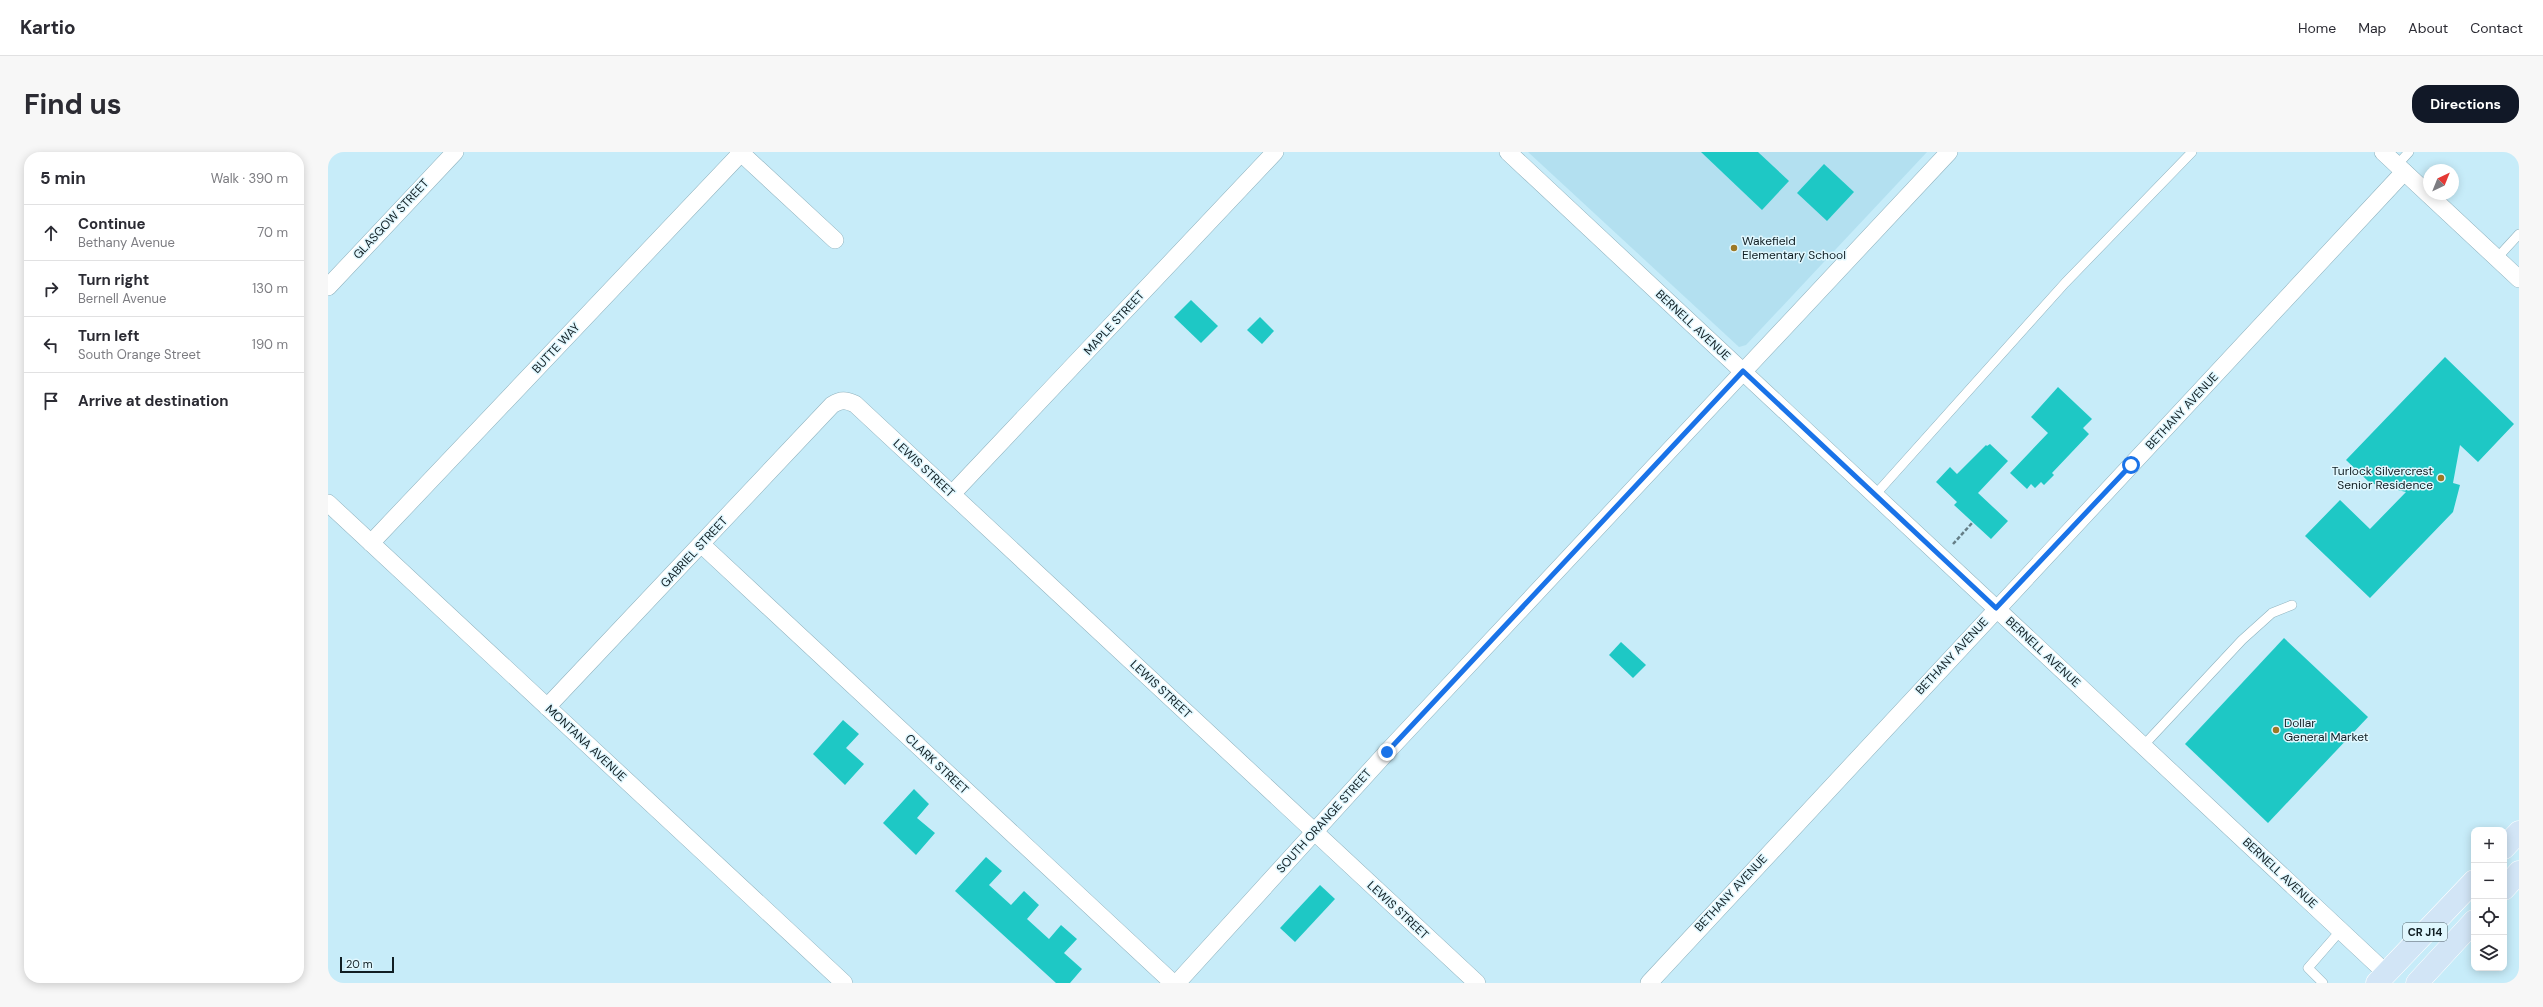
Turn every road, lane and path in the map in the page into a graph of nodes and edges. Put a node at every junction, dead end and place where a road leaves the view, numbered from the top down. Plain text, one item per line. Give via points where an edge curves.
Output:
1 (454, 152) edge
2 (740, 152) edge
3 (1276, 152) edge
4 (1508, 152) edge
5 (1949, 152) edge
6 (2192, 152) edge
7 (2383, 152) edge
8 (2409, 152) edge
9 (2401, 169) junction
10 (2519, 234) edge
11 (835, 240) dead end
12 (2497, 258) junction
13 (2519, 279) edge
14 (328, 287) edge
15 (1743, 371) junction
16 (844, 400) joint
17 (952, 494) junction
18 (1875, 495) junction
19 (328, 503) edge
20 (1973, 522) dead end
21 (371, 543) junction
22 (701, 544) junction
23 (1953, 544) dead end
24 (2292, 605) dead end
25 (1996, 608) junction
26 (547, 707) junction
27 (2143, 746) junction
28 (1314, 832) junction
29 (2519, 832) edge
30 (2507, 845) edge
31 (2519, 872) edge
32 (2471, 884) edge
33 (2507, 886) edge
34 (2471, 924) edge
35 (2341, 930) junction
36 (2381, 978) edge
37 (844, 983) edge
38 (1173, 983) edge
39 (1177, 983) edge
40 (1477, 983) edge
41 (1649, 983) edge
42 (2323, 983) edge
43 (2417, 983) edge

1 - 14 street, GLASGOW STREET
2 - 11 street
2 - 21 street, BUTTE WAY
3 - 17 street, MAPLE STREET
4 - 15 street, BERNELL AVENUE
5 - 15 street, SOUTH ORANGE STREET
6 - 18 lane via 2060,289
7 - 9 street
8 - 9 lane
9 - 12 street
9 - 25 street, BETHANY AVENUE
10 - 12 lane
12 - 13 street
15 - 18 street, BERNELL AVENUE
15 - 28 street, SOUTH ORANGE STREET
16 - 17 street, LEWIS STREET via 855,404
16 - 22 street, GABRIEL STREET via 832,405
17 - 28 street, LEWIS STREET
18 - 25 street, BERNELL AVENUE
19 - 21 street, MONTANA AVENUE
20 - 23 path
21 - 26 street, MONTANA AVENUE
22 - 26 street, GABRIEL STREET
22 - 38 street, CLARK STREET
24 - 27 lane via 2272,613 2242,640
25 - 27 street, BERNELL AVENUE
25 - 41 street, BETHANY AVENUE
26 - 37 street, MONTANA AVENUE
27 - 35 street, BERNELL AVENUE
28 - 39 street, SOUTH ORANGE STREET
28 - 40 street, LEWIS STREET
29 - 30 main road
31 - 33 main road
32 - 36 main road, CR J14
34 - 43 main road, CR J14
35 - 36 street, BERNELL AVENUE
35 - 42 lane via 2308,968

